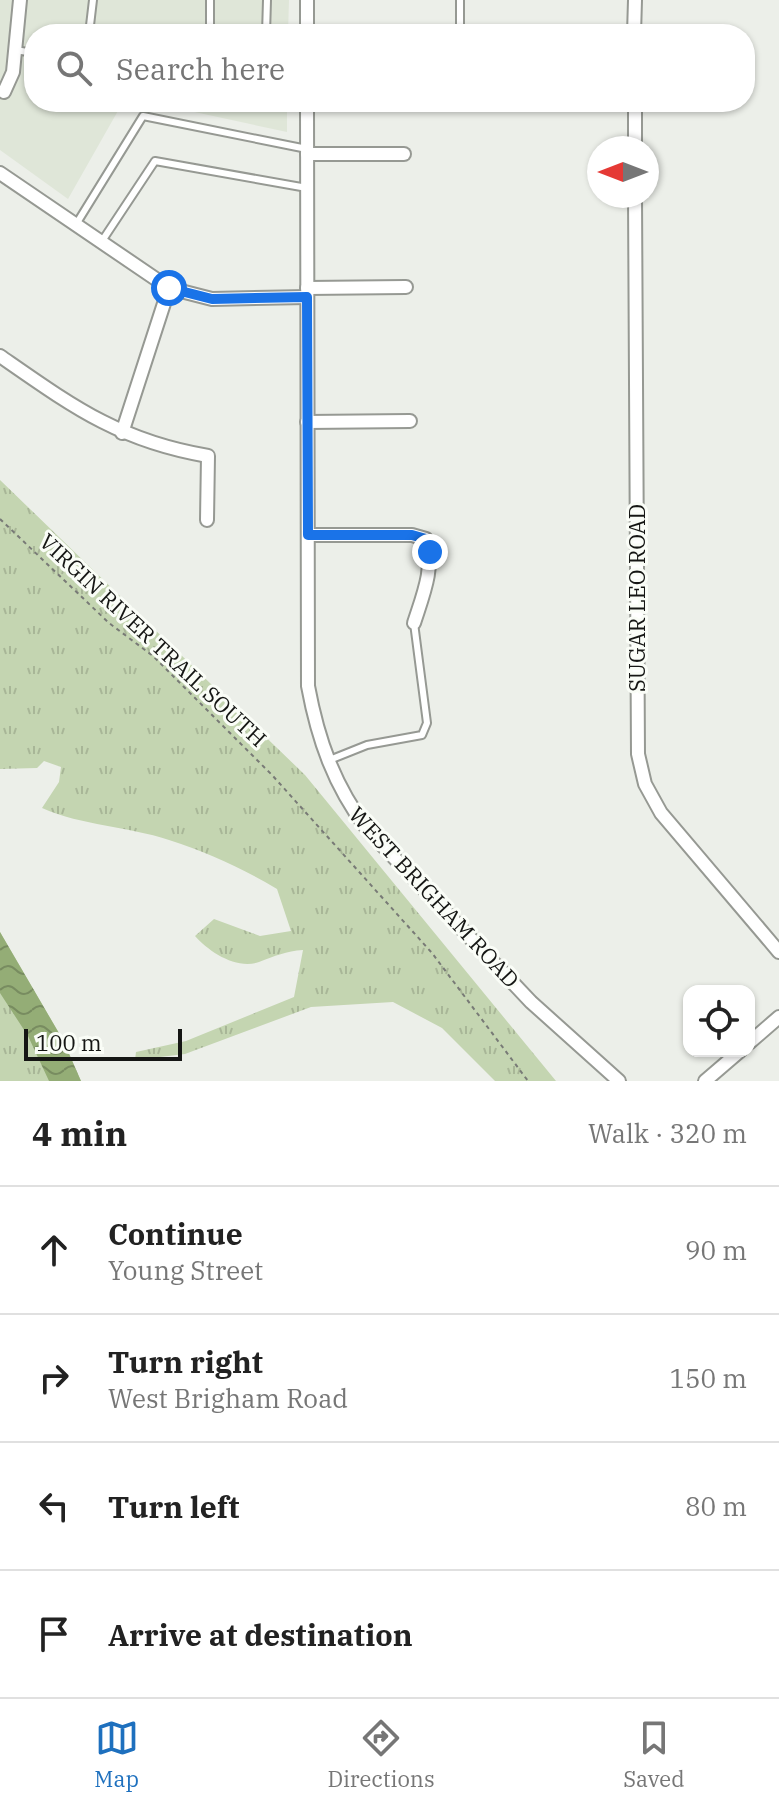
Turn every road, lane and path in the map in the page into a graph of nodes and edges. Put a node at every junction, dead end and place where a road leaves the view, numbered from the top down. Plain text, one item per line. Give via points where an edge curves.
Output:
1 (20, 0) edge
2 (93, 0) edge
3 (210, 0) edge
4 (267, 0) edge
5 (307, 0) edge
6 (460, 0) edge
7 (635, 0) edge
8 (90, 24) edge
9 (210, 24) edge
10 (266, 24) edge
11 (307, 24) edge
12 (460, 24) edge
13 (634, 24) edge
14 (15, 50) junction
15 (24, 51) edge
16 (4, 92) dead end
17 (307, 112) edge
18 (635, 112) edge
19 (635, 136) edge
20 (307, 152) junction
21 (404, 154) dead end
22 (0, 173) edge
23 (307, 188) junction
24 (635, 208) edge
25 (75, 226) junction
26 (100, 244) junction
27 (406, 287) dead end
28 (169, 288) junction
29 (307, 293) junction
30 (0, 356) edge
31 (410, 421) dead end
32 (307, 422) junction
33 (122, 433) junction
34 (0, 519) edge
35 (207, 520) dead end
36 (308, 535) junction
37 (414, 623) joint
38 (327, 761) junction
39 (779, 952) edge
40 (779, 1017) edge
41 (755, 1038) edge
42 (733, 1057) edge
43 (528, 1081) edge
44 (619, 1081) edge
45 (705, 1081) edge

1 - 14 street
2 - 8 lane
3 - 9 lane
4 - 10 lane
5 - 11 street
6 - 12 lane
7 - 13 street
14 - 15 lane
14 - 16 street
17 - 20 street, WEST BRIGHAM ROAD
18 - 19 street
20 - 21 street
20 - 23 street, WEST BRIGHAM ROAD
20 - 25 lane via 143,116
22 - 25 street
23 - 26 lane via 155,161
23 - 29 street, WEST BRIGHAM ROAD
24 - 39 street, SUGAR LEO ROAD via 638,754 645,784 661,813
25 - 26 street
26 - 28 street
27 - 29 street
28 - 29 street via 212,299
28 - 33 street
29 - 32 street, WEST BRIGHAM ROAD
30 - 33 street
31 - 32 street
32 - 36 street, WEST BRIGHAM ROAD
33 - 35 street via 208,456
34 - 43 path, VIRGIN RIVER TRAIL SOUTH via 109,623 153,656 272,775 432,953
36 - 37 street via 426,539 429,575
36 - 38 street, WEST BRIGHAM ROAD via 308,686
37 - 38 lane via 427,723 422,735 367,745
38 - 44 street, WEST BRIGHAM ROAD via 344,799 367,829 531,1002
40 - 41 street
42 - 45 street

